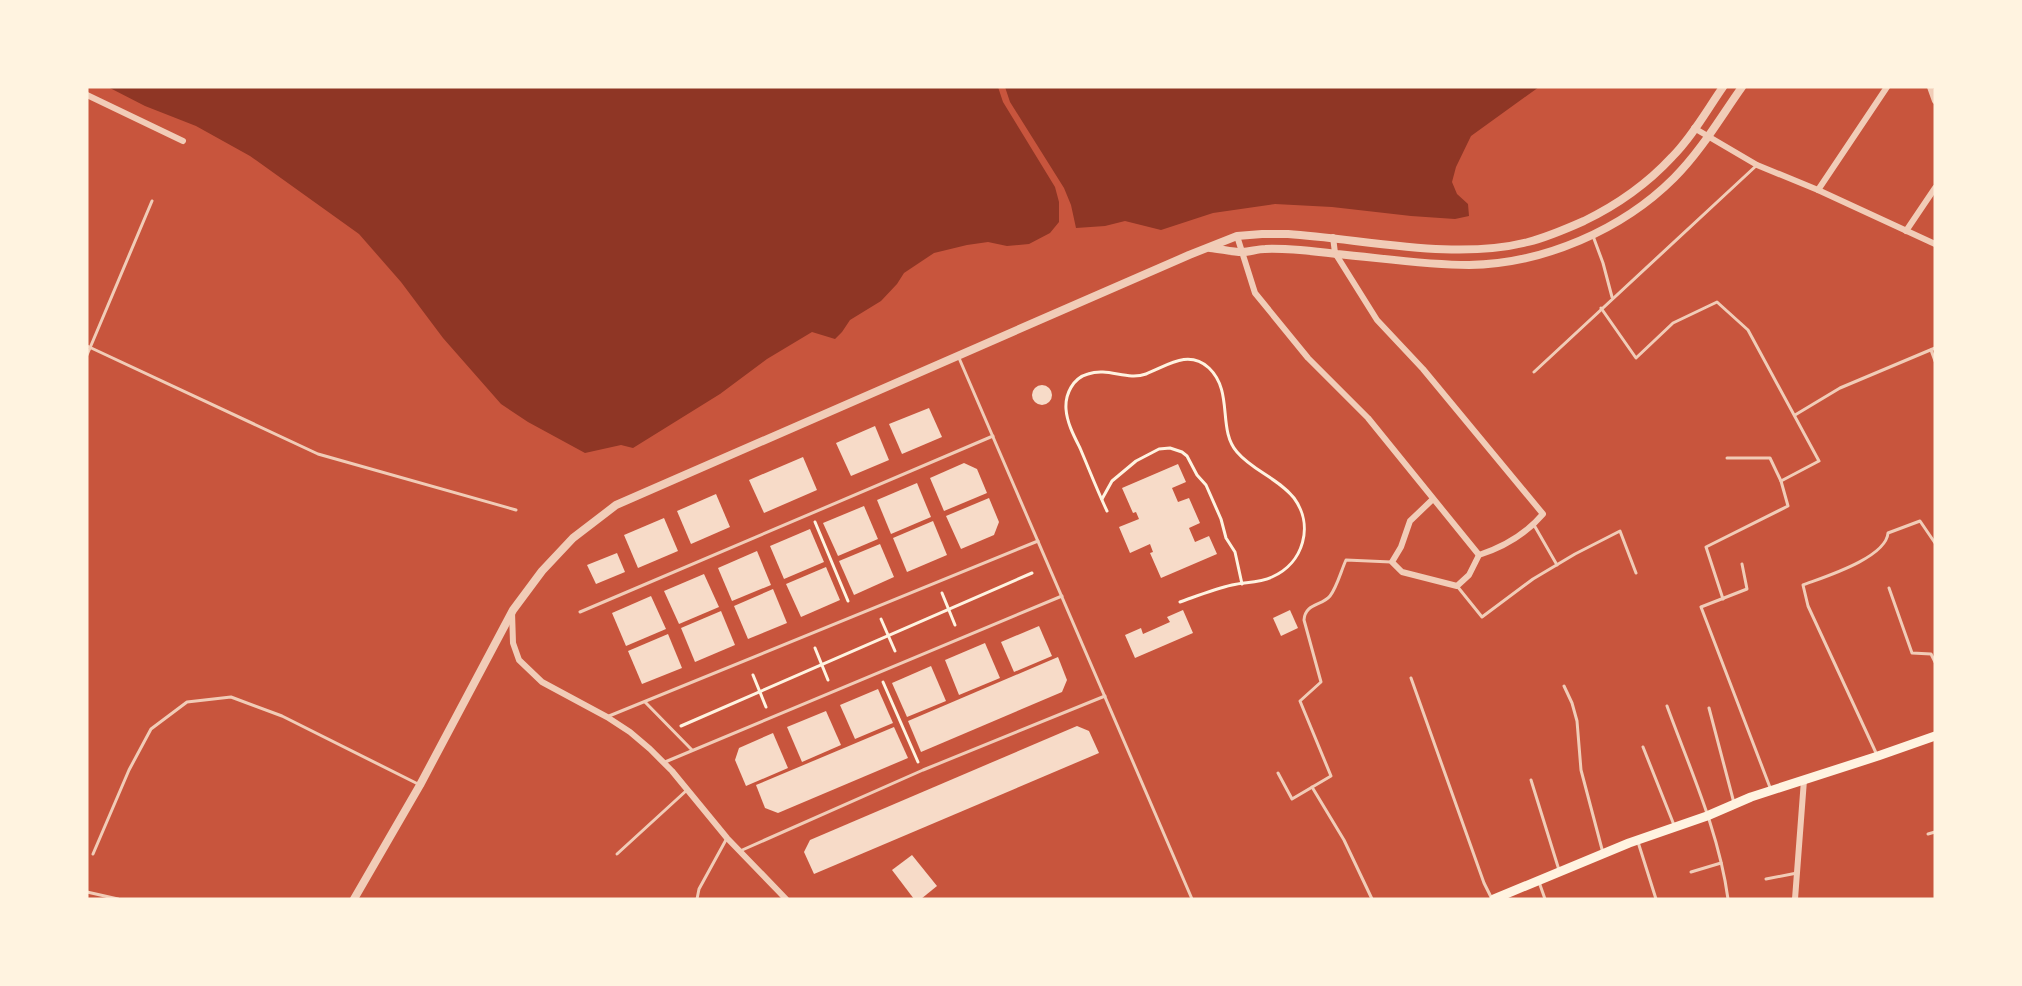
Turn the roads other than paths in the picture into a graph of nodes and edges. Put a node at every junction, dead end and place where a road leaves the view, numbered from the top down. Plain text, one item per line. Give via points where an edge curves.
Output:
1 (1723, 87) edge
2 (1742, 87) edge
3 (1887, 87) edge
4 (1930, 87) edge
5 (87, 95) edge
6 (1935, 101) edge
7 (1694, 128) junction
8 (1708, 137) junction
9 (183, 141) dead end
10 (1757, 165) junction
11 (1935, 188) edge
12 (1818, 190) junction
13 (152, 201) dead end
14 (1583, 221) junction
15 (1906, 231) junction
16 (1237, 236) junction
17 (1593, 236) junction
18 (1333, 237) junction
19 (1935, 244) edge
20 (1207, 247) junction
21 (1419, 247) junction
22 (1471, 249) junction
23 (1241, 252) junction
24 (1335, 253) junction
25 (1417, 263) junction
26 (1470, 265) junction
27 (1612, 297) junction
28 (1601, 308) junction
29 (89, 347) edge
30 (1933, 349) edge
31 (87, 355) edge
32 (958, 355) junction
33 (1935, 361) edge
34 (1534, 372) dead end
35 (1795, 415) junction
36 (993, 436) junction
37 (1727, 458) dead end
38 (1781, 481) junction
39 (1432, 499) junction
40 (516, 510) dead end
41 (1533, 525) junction
42 (1038, 541) junction
43 (1935, 543) edge
44 (1479, 555) junction
45 (1392, 562) junction
46 (1742, 564) dead end
47 (1557, 565) junction
48 (1636, 573) dead end
49 (1457, 586) junction
50 (1888, 588) dead end
51 (1062, 596) junction
52 (1723, 599) junction
53 (513, 610) junction
54 (579, 612) dead end
55 (1935, 662) edge
56 (1412, 678) dead end
57 (1564, 686) dead end
58 (1105, 696) junction
59 (645, 702) junction
60 (1667, 706) dead end
61 (1708, 708) dead end
62 (607, 717) junction
63 (1935, 735) edge
64 (1643, 747) dead end
65 (692, 750) junction
66 (1878, 756) junction
67 (663, 762) junction
68 (1278, 774) dead end
69 (1531, 780) dead end
70 (1804, 780) junction
71 (420, 785) junction
72 (1312, 787) junction
73 (687, 790) junction
74 (1771, 791) junction
75 (1735, 804) junction
76 (1707, 816) junction
77 (1675, 826) junction
78 (1935, 832) edge
79 (1928, 834) dead end
80 (727, 838) junction
81 (1638, 840) junction
82 (740, 851) junction
83 (93, 854) dead end
84 (617, 854) dead end
85 (1603, 854) junction
86 (1721, 862) junction
87 (1559, 871) junction
88 (1691, 872) dead end
89 (1797, 873) junction
90 (1766, 879) dead end
91 (1538, 881) junction
92 (87, 892) edge
93 (118, 899) edge
94 (354, 899) edge
95 (697, 899) edge
96 (786, 899) edge
97 (1192, 899) edge
98 (1372, 899) edge
99 (1495, 899) edge
100 (1545, 899) edge
101 (1656, 899) edge
102 (1728, 899) edge
103 (1795, 899) edge

1 - 7 street
2 - 8 street
3 - 12 street
4 - 6 street
5 - 9 street
7 - 8 street
7 - 14 street via 1675,155 1647,182
8 - 10 street
8 - 17 street via 1673,179
10 - 12 street
10 - 27 lane
11 - 15 street
12 - 15 street
13 - 29 lane
14 - 17 street
14 - 22 street via 1528,242
15 - 19 street
16 - 18 street
16 - 20 street
16 - 23 street
17 - 26 street via 1543,254
17 - 27 lane
18 - 21 street
18 - 24 street
20 - 23 street
20 - 32 street
21 - 22 street
21 - 25 street
22 - 26 street
23 - 24 street via 1262,249
23 - 39 street via 1255,293 1308,358 1368,418
24 - 25 street
24 - 41 street via 1377,320 1423,369 1543,514
25 - 26 street
27 - 28 lane
28 - 34 lane
28 - 35 lane via 1636,358 1673,323 1716,302 1748,330
29 - 31 lane
29 - 40 lane via 318,454
30 - 33 lane
30 - 35 lane via 1840,388
32 - 36 lane
32 - 53 street via 616,505 573,538
35 - 38 lane via 1819,461
36 - 42 lane
36 - 54 lane
37 - 38 lane via 1770,458
38 - 52 lane via 1788,506 1706,547
39 - 44 street
39 - 45 street via 1410,521
41 - 44 street via 1500,548
41 - 47 lane
42 - 51 lane
42 - 59 lane
43 - 66 lane via 1920,521 1888,532 1876,552 1803,585 1808,606
44 - 49 street via 1469,575
45 - 49 street via 1402,572
45 - 72 lane via 1346,560 1330,597 1304,613 1321,682 1300,700 1331,776
46 - 52 lane via 1747,589
47 - 48 lane via 1620,531
47 - 49 lane via 1482,617
50 - 55 lane via 1912,653 1931,654
51 - 58 lane
51 - 65 lane
52 - 74 lane via 1701,608
53 - 62 street via 513,643 519,660 542,682
53 - 71 street
56 - 99 lane via 1484,883
57 - 85 lane via 1577,721 1581,770
58 - 82 lane via 923,770
58 - 97 lane
59 - 62 lane
59 - 65 lane
60 - 76 lane
61 - 75 lane
62 - 67 street
63 - 66 main road
64 - 77 lane
65 - 67 lane
66 - 70 main road
67 - 73 street
68 - 72 lane via 1292,799
69 - 87 lane
70 - 74 main road
70 - 89 street
71 - 83 lane via 282,716 231,697 187,702 151,729
71 - 94 street
72 - 98 lane via 1344,840
73 - 80 street
73 - 84 lane
74 - 75 main road
75 - 76 main road
76 - 77 main road
76 - 86 lane
77 - 81 main road
78 - 79 lane
80 - 82 street
80 - 95 lane
81 - 85 main road
81 - 101 lane
82 - 96 street
85 - 87 main road
86 - 88 lane
86 - 102 lane
87 - 91 main road
89 - 90 lane
89 - 103 street
91 - 99 main road
91 - 100 lane
92 - 93 lane

